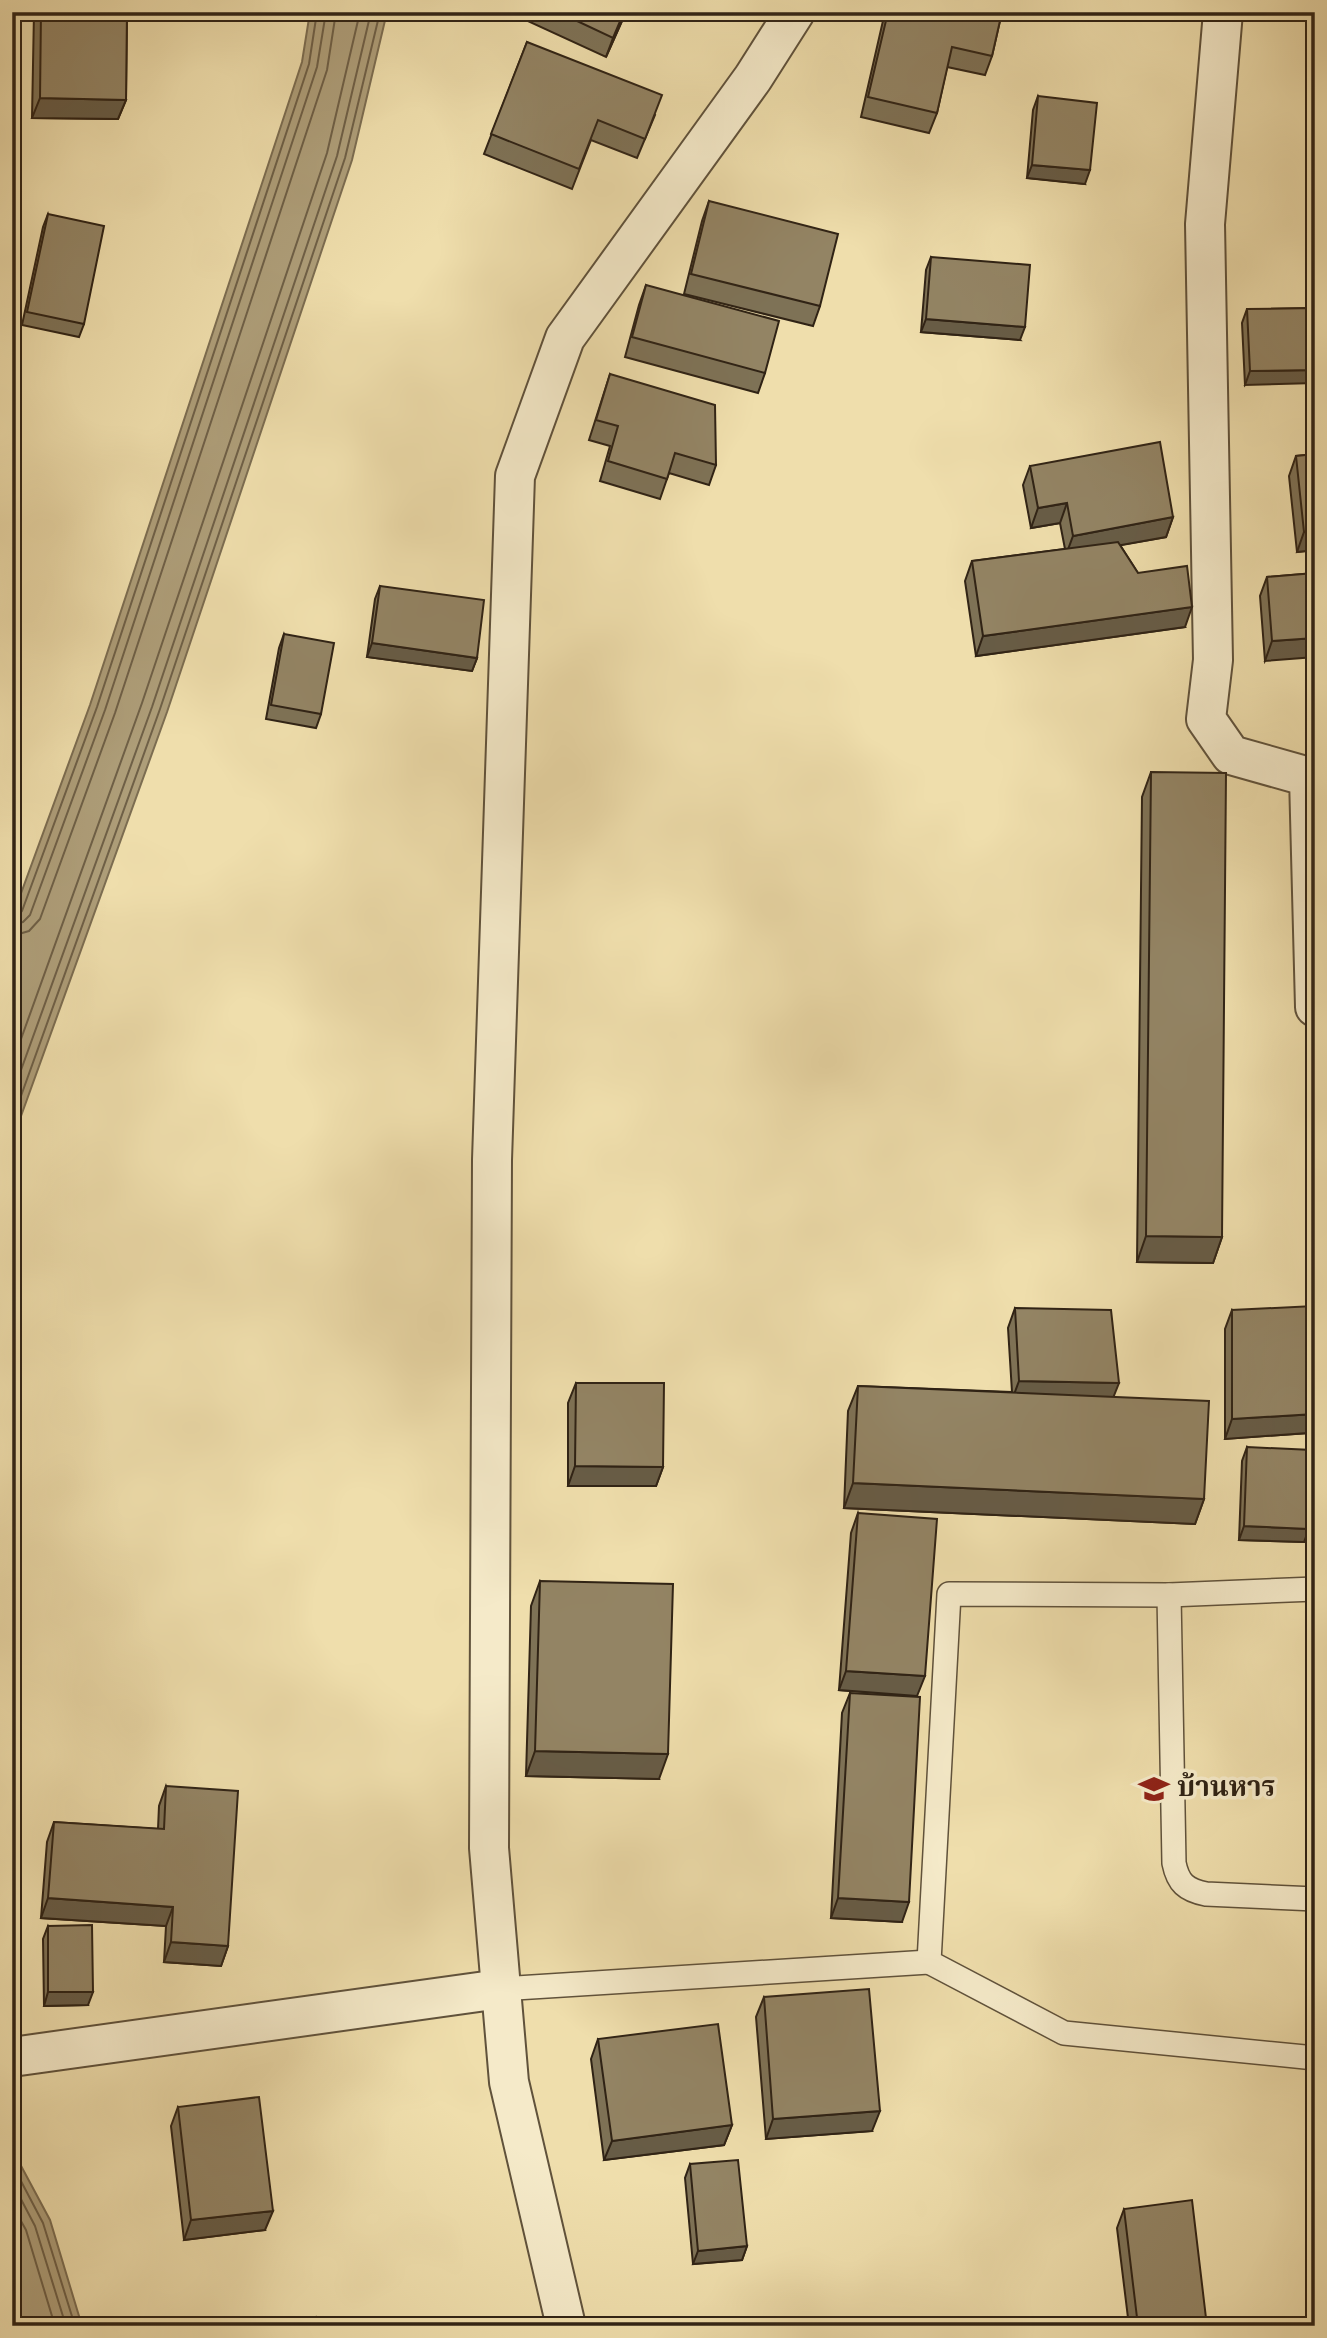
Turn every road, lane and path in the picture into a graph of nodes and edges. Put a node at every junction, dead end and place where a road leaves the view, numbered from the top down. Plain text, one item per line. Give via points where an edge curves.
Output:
1 (796, 12) edge
2 (1223, 12) edge
3 (1315, 1007) edge
4 (1315, 1589) edge
5 (1169, 1595) junction
6 (1315, 1899) edge
7 (929, 1962) junction
8 (500, 1989) junction
9 (18, 2057) edge
10 (1315, 2058) edge
11 (566, 2326) edge

1 - 8 street via 565,338 515,476 492,1160 489,1848
2 - 3 street via 1205,224 1213,660 1206,719 1231,755 1309,777
4 - 5 lane
5 - 6 lane via 1176,1876 1193,1892
5 - 7 lane via 949,1594
7 - 8 lane
7 - 10 lane via 1065,2033
8 - 9 street
8 - 11 street via 509,2082

